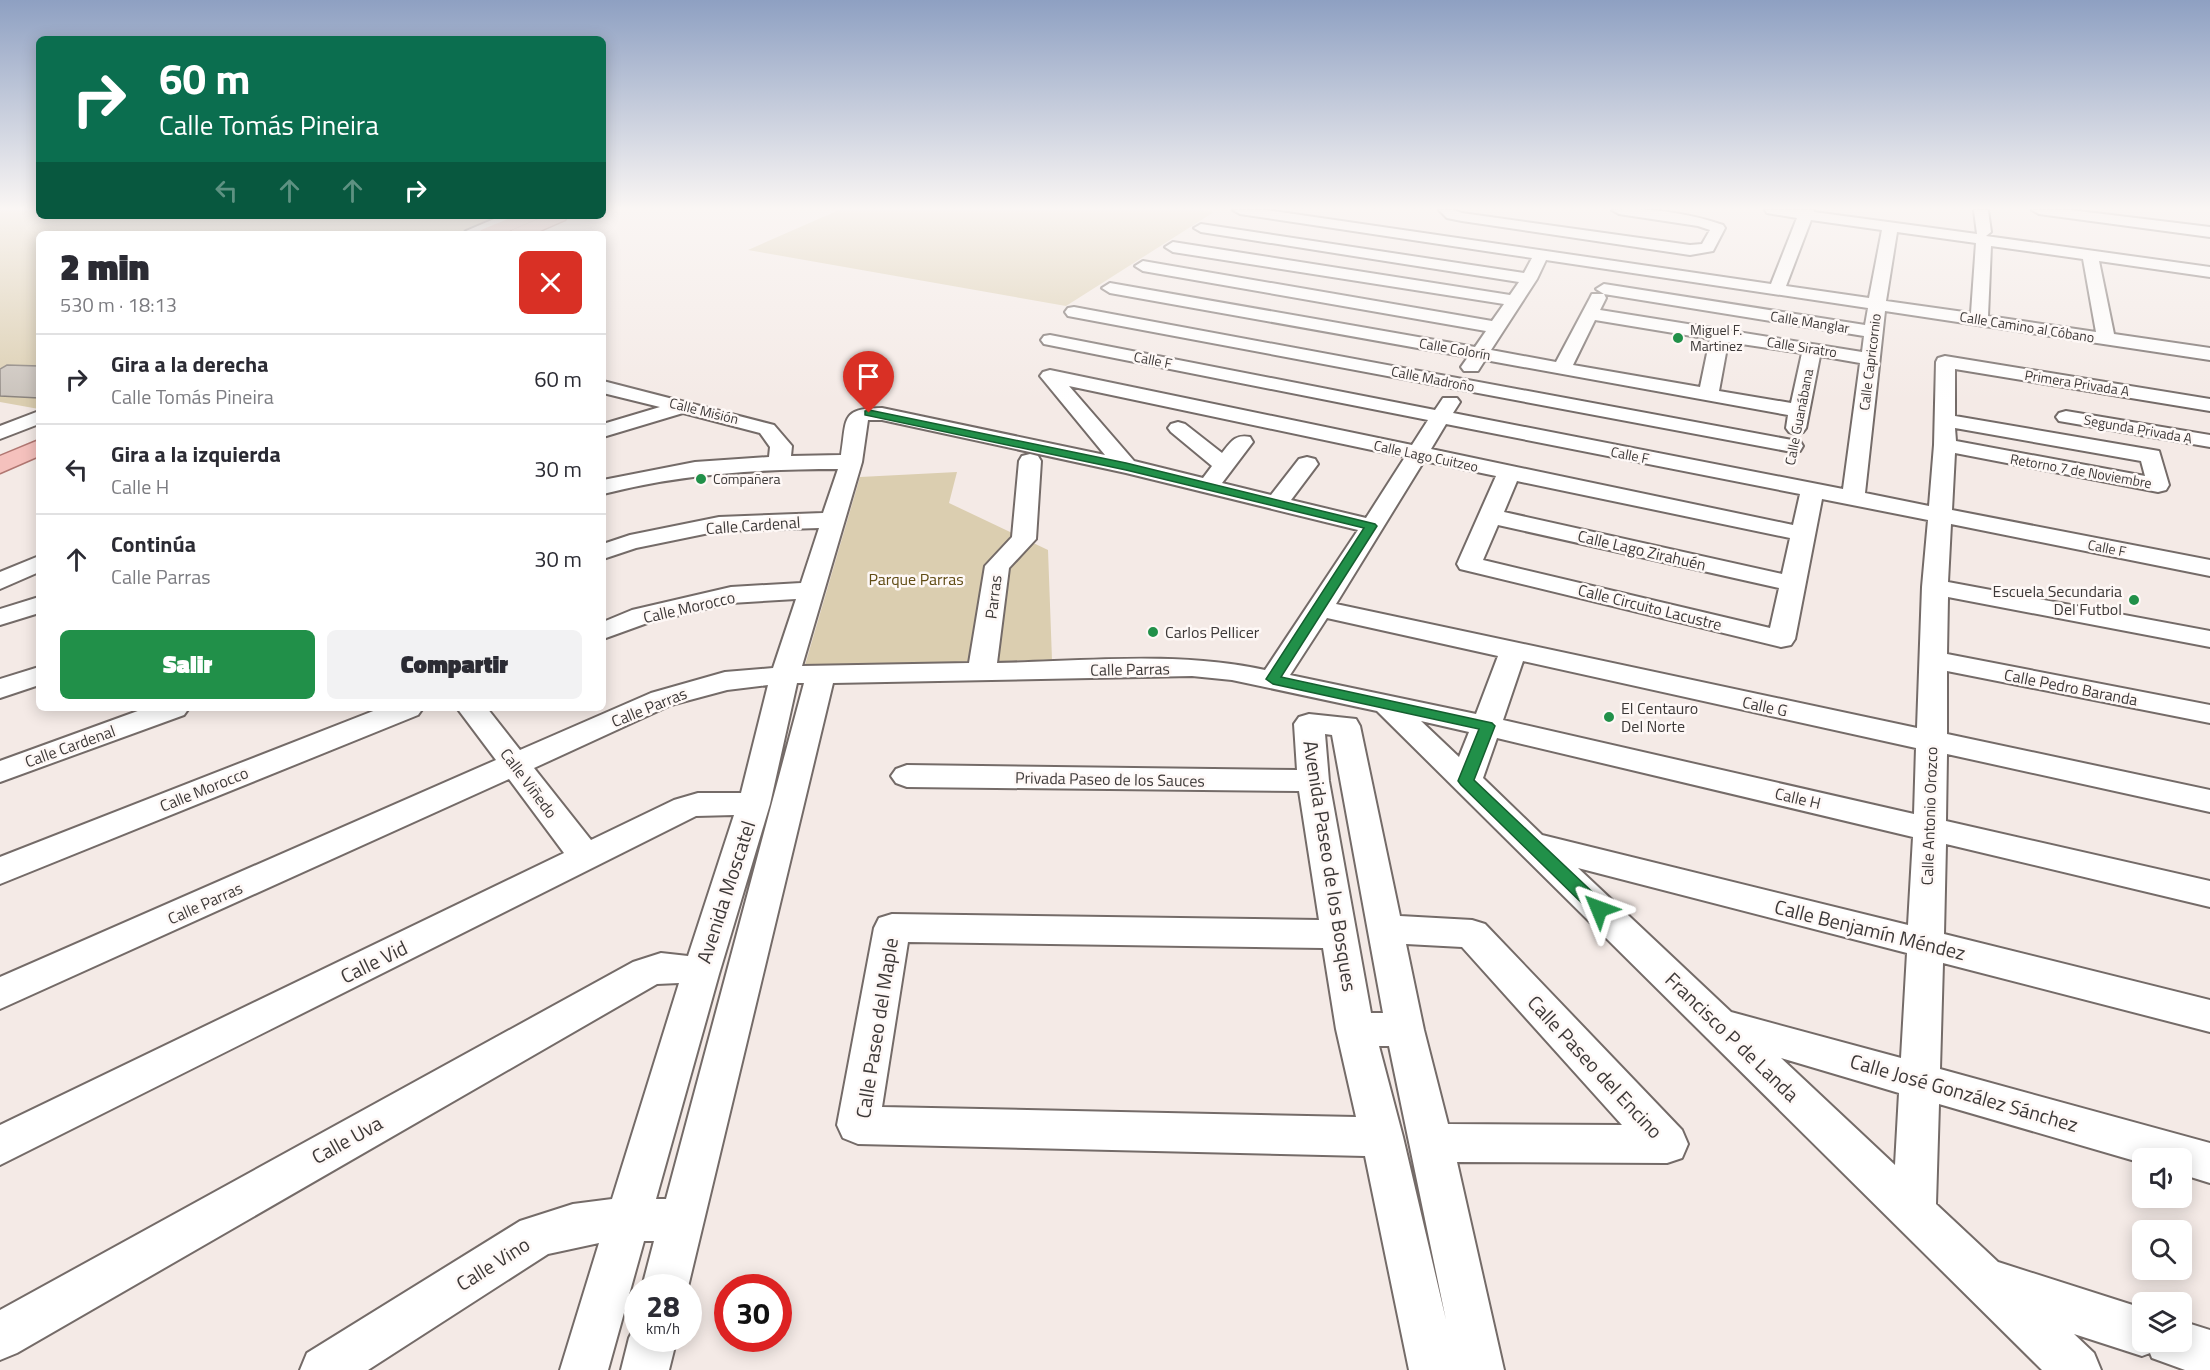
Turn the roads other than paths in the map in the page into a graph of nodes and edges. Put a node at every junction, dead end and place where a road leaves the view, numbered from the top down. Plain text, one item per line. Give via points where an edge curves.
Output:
1 (1131, 274) edge
2 (1189, 274) edge
3 (1346, 274) edge
4 (1496, 274) edge
5 (1532, 274) edge
6 (1610, 274) edge
7 (1675, 274) edge
8 (1783, 274) edge
9 (1882, 274) edge
10 (1981, 274) edge
11 (2093, 274) edge
12 (2204, 274) edge
13 (1529, 279) junction
14 (1110, 288) junction
15 (1604, 289) junction
16 (1777, 289) junction
17 (2210, 290) edge
18 (1514, 301) junction
19 (1877, 304) junction
20 (1590, 314) junction
21 (1979, 319) junction
22 (1059, 325) junction
23 (1497, 327) junction
24 (1874, 332) junction
25 (1720, 335) junction
26 (2106, 339) junction
27 (1812, 349) junction
28 (1479, 354) junction
29 (2210, 354) edge
30 (1871, 359) junction
31 (1945, 362) joint
32 (1562, 368) junction
33 (1050, 376) junction
34 (1460, 384) junction
35 (606, 388) edge
36 (1708, 394) junction
37 (2210, 405) edge
38 (685, 406) junction
39 (1800, 411) junction
40 (0, 412) edge
41 (36, 417) edge
42 (1441, 417) junction
43 (2066, 417) dead end
44 (36, 418) edge
45 (36, 428) edge
46 (1178, 428) dead end
47 (606, 430) edge
48 (0, 433) edge
49 (1945, 433) junction
50 (2210, 441) edge
51 (1242, 442) dead end
52 (0, 444) edge
53 (1792, 446) junction
54 (36, 448) edge
55 (1417, 454) junction
56 (1030, 461) dead end
57 (779, 462) junction
58 (850, 462) junction
59 (1307, 464) dead end
60 (0, 465) edge
61 (1224, 465) junction
62 (1126, 466) junction
63 (1509, 473) junction
64 (606, 486) edge
65 (1208, 486) junction
66 (1785, 486) junction
67 (1812, 491) junction
68 (1853, 499) junction
69 (1277, 503) junction
70 (1491, 516) junction
71 (834, 520) junction
72 (1939, 522) junction
73 (1371, 526) junction
74 (1803, 534) junction
75 (606, 551) edge
76 (36, 564) edge
77 (2210, 568) edge
78 (2210, 578) edge
79 (0, 580) edge
80 (1794, 584) junction
81 (1935, 587) junction
82 (813, 590) junction
83 (36, 606) edge
84 (1320, 609) junction
85 (0, 617) edge
86 (606, 630) edge
87 (2210, 639) edge
88 (1513, 652) junction
89 (1933, 660) junction
90 (981, 671) junction
91 (803, 675) junction
92 (36, 677) edge
93 (1273, 679) junction
94 (0, 689) edge
95 (1376, 694) junction
96 (166, 711) edge
97 (400, 711) edge
98 (474, 711) edge
99 (2210, 714) edge
100 (1487, 726) junction
101 (1932, 742) junction
102 (516, 765) junction
103 (0, 772) edge
104 (907, 776) dead end
105 (1313, 781) junction
106 (1466, 781) junction
107 (2210, 801) edge
108 (754, 804) junction
109 (1930, 828) junction
110 (1530, 843) junction
111 (586, 858) junction
112 (0, 871) edge
113 (2210, 894) edge
114 (1385, 929) junction
115 (1338, 934) junction
116 (1923, 943) junction
117 (700, 974) junction
118 (0, 994) edge
119 (2210, 1016) edge
120 (1718, 1024) junction
121 (1355, 1029) junction
122 (1405, 1030) junction
123 (1921, 1081) junction
124 (1382, 1137) junction
125 (1432, 1143) junction
126 (0, 1146) edge
127 (2210, 1162) edge
128 (1914, 1213) junction
129 (628, 1218) junction
130 (681, 1221) junction
131 (668, 1274) edge
132 (1985, 1281) junction
133 (2132, 1329) edge
134 (0, 1336) edge
135 (2192, 1348) edge
136 (650, 1352) edge
137 (2210, 1354) edge
138 (324, 1370) edge
139 (584, 1370) edge
140 (645, 1370) edge
141 (1433, 1370) edge
142 (1480, 1370) edge
143 (2077, 1370) edge

1 - 14 street
2 - 23 street
3 - 18 street
4 - 13 street
5 - 13 street
6 - 15 street
7 - 16 street, Calle Camino al Cóbano
8 - 16 street
9 - 19 street, Calle Capricornio
10 - 21 street
11 - 26 street
12 - 17 street
13 - 18 street
14 - 22 street
14 - 28 street, Calle Colorín
15 - 20 street
15 - 24 street, Calle Manglar
16 - 19 street, Calle Camino al Cóbano
18 - 23 street
19 - 21 street, Calle Camino al Cóbano
19 - 24 street, Calle Capricornio
20 - 25 street, Calle Siratro
20 - 32 street
21 - 26 street, Calle Camino al Cóbano
22 - 33 street
22 - 34 street, Calle Madroño
22 - 42 street, Calle F
23 - 28 street
24 - 30 street, Calle Capricornio
25 - 27 street, Calle Siratro
25 - 36 street
26 - 29 street, Calle Camino al Cóbano
27 - 30 street, Calle Siratro
27 - 39 street, Calle Guanábana
28 - 32 street, Calle Colorín
28 - 34 street
30 - 68 street, Calle Capricornio
31 - 37 street, Primera Privada A
31 - 49 street, Calle Antonio Orozco
32 - 36 street, Calle Colorín
33 - 55 street, Calle Lago Cuitzeo
33 - 62 street
34 - 42 street
34 - 53 street, Calle Madroño
35 - 38 street, Calle Misión
36 - 39 street, Calle Colorín
38 - 47 street
38 - 57 street, Calle Misión via 767,429 781,446
39 - 53 street, Calle Guanábana
40 - 41 street
42 - 55 street
42 - 66 street, Calle F
43 - 50 street, Segunda Privada A
44 - 48 street
45 - 52 main road
46 - 61 street
49 - 49 street, Retorno 7 de Noviembre via 2158,485 2151,456
49 - 72 street, Calle Antonio Orozco
51 - 61 street
53 - 66 street, Calle Guanábana
54 - 60 main road
55 - 63 street, Calle Lago Cuitzeo
55 - 73 street
56 - 90 street, Parras via 1024,539 997,566
57 - 58 street
57 - 64 street via 638,477
58 - 62 street, Avenida Moscatel via 858,417 882,414
58 - 71 street, Avenida Moscatel
59 - 69 street
61 - 65 street
62 - 65 street
63 - 70 street, Calle Circuito Lacustre
63 - 74 street, Calle Lago Cuitzeo
65 - 69 street
66 - 67 street, Calle F
67 - 68 street, Calle F
67 - 74 street, Calle Circuito Lacustre
68 - 72 street, Calle F
69 - 73 street
70 - 80 street, Calle Lago Zirahuén
70 - 80 street, Calle Circuito Lacustre via 1470,564 1781,639
71 - 75 street, Calle Cardenal via 719,524 630,542
71 - 82 street, Avenida Moscatel
72 - 77 street, Calle F
72 - 78 street, Calle F
72 - 81 street, Calle Antonio Orozco
73 - 84 street
74 - 80 street, Calle Circuito Lacustre
76 - 79 street
81 - 87 street
81 - 89 street, Calle Antonio Orozco
82 - 86 street, Calle Morocco via 731,595 641,616
82 - 91 street, Avenida Moscatel
83 - 85 street
84 - 88 street, Calle G
84 - 93 street
88 - 100 street
88 - 101 street, Calle G
89 - 99 street, Calle Pedro Baranda
89 - 101 street, Calle Antonio Orozco
90 - 91 street, Calle Parras
90 - 93 street, Calle Parras via 1192,668
91 - 102 street, Calle Parras via 725,681 662,699
91 - 108 street, Avenida Moscatel
91 - 130 street, Avenida Moscatel
92 - 94 street
93 - 95 street, Calle Parras
95 - 100 street, Calle H
95 - 106 street, Francisco P de Landa
96 - 103 street, Calle Cardenal
97 - 112 street, Calle Morocco
98 - 102 street, Calle Viñedo
100 - 106 street
100 - 109 street, Calle H
101 - 107 street, Calle G
101 - 109 street, Calle Antonio Orozco
102 - 111 street, Calle Viñedo
102 - 118 street, Calle Parras
104 - 105 street, Privada Paseo de los Sauces
105 - 114 street, Avenida Paseo de los Bosques via 1309,724 1345,726
105 - 115 street, Avenida Paseo de los Bosques
106 - 110 street, Francisco P de Landa
108 - 111 street, Calle Vid via 698,804
108 - 117 street, Avenida Moscatel
109 - 113 street, Calle H
109 - 116 street, Calle Antonio Orozco
110 - 116 street, Calle Benjamín Méndez
110 - 120 street, Francisco P de Landa
111 - 126 street, Calle Vid
114 - 122 street, Avenida Paseo de los Bosques
114 - 125 street, Calle Paseo del Encino via 1472,934 1667,1144
115 - 121 street, Avenida Paseo de los Bosques
115 - 124 street, Calle Paseo del Maple via 892,928 858,1125
116 - 119 street, Calle Benjamín Méndez
116 - 123 street, Calle Antonio Orozco
117 - 129 street, Avenida Moscatel
117 - 134 street, Calle Uva via 661,966 646,972
120 - 123 street, Calle José González Sánchez
120 - 128 street, Francisco P de Landa
121 - 122 street
121 - 124 street, Avenida Paseo de los Bosques
122 - 125 street, Avenida Paseo de los Bosques
123 - 127 street, Calle José González Sánchez
123 - 128 street, Calle Antonio Orozco
124 - 141 street, Avenida Paseo de los Bosques
125 - 142 street, Avenida Paseo de los Bosques
128 - 132 street, Francisco P de Landa
129 - 130 street, Calle Vino
129 - 138 street, Calle Vino via 558,1228 536,1236
129 - 139 street, Avenida Moscatel
130 - 131 street, Avenida Moscatel
132 - 133 street
132 - 143 street, Francisco P de Landa
135 - 137 street
136 - 140 street

